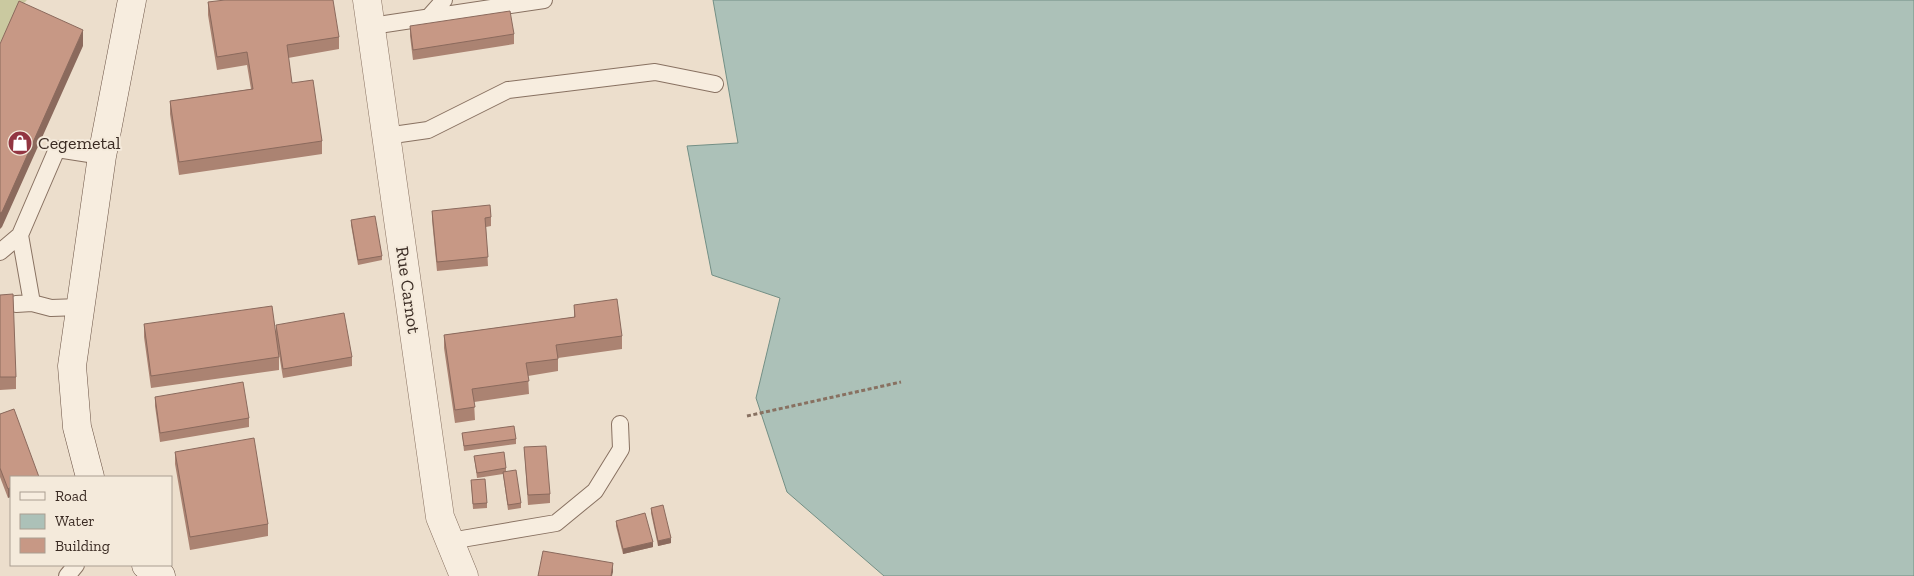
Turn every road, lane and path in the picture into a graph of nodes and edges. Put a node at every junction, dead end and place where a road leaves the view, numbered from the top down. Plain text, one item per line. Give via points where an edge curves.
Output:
1 (132, 0) edge
2 (367, 0) edge
3 (444, 0) edge
4 (544, 0) edge
5 (428, 18) junction
6 (384, 24) dead end
7 (715, 84) dead end
8 (386, 136) junction
9 (102, 156) junction
10 (20, 235) junction
11 (0, 252) edge
12 (80, 307) junction
13 (901, 382) dead end
14 (747, 416) dead end
15 (620, 424) dead end
16 (90, 476) edge
17 (450, 541) junction
18 (75, 566) edge
19 (147, 566) edge
20 (66, 576) edge
21 (161, 576) edge
22 (464, 576) edge

1 - 9 street
2 - 8 street, Rue Carnot
3 - 5 lane
4 - 5 lane
5 - 6 lane
7 - 8 lane via 655,72 508,90 428,130
8 - 17 street, Rue Carnot via 440,517
9 - 10 lane via 57,149
9 - 12 street
10 - 11 lane
10 - 12 lane via 24,304 51,308
12 - 16 street via 72,366 77,427
13 - 14 path
15 - 17 lane via 621,449 595,491 556,523
17 - 22 street, Rue Carnot
18 - 20 lane
19 - 21 street

